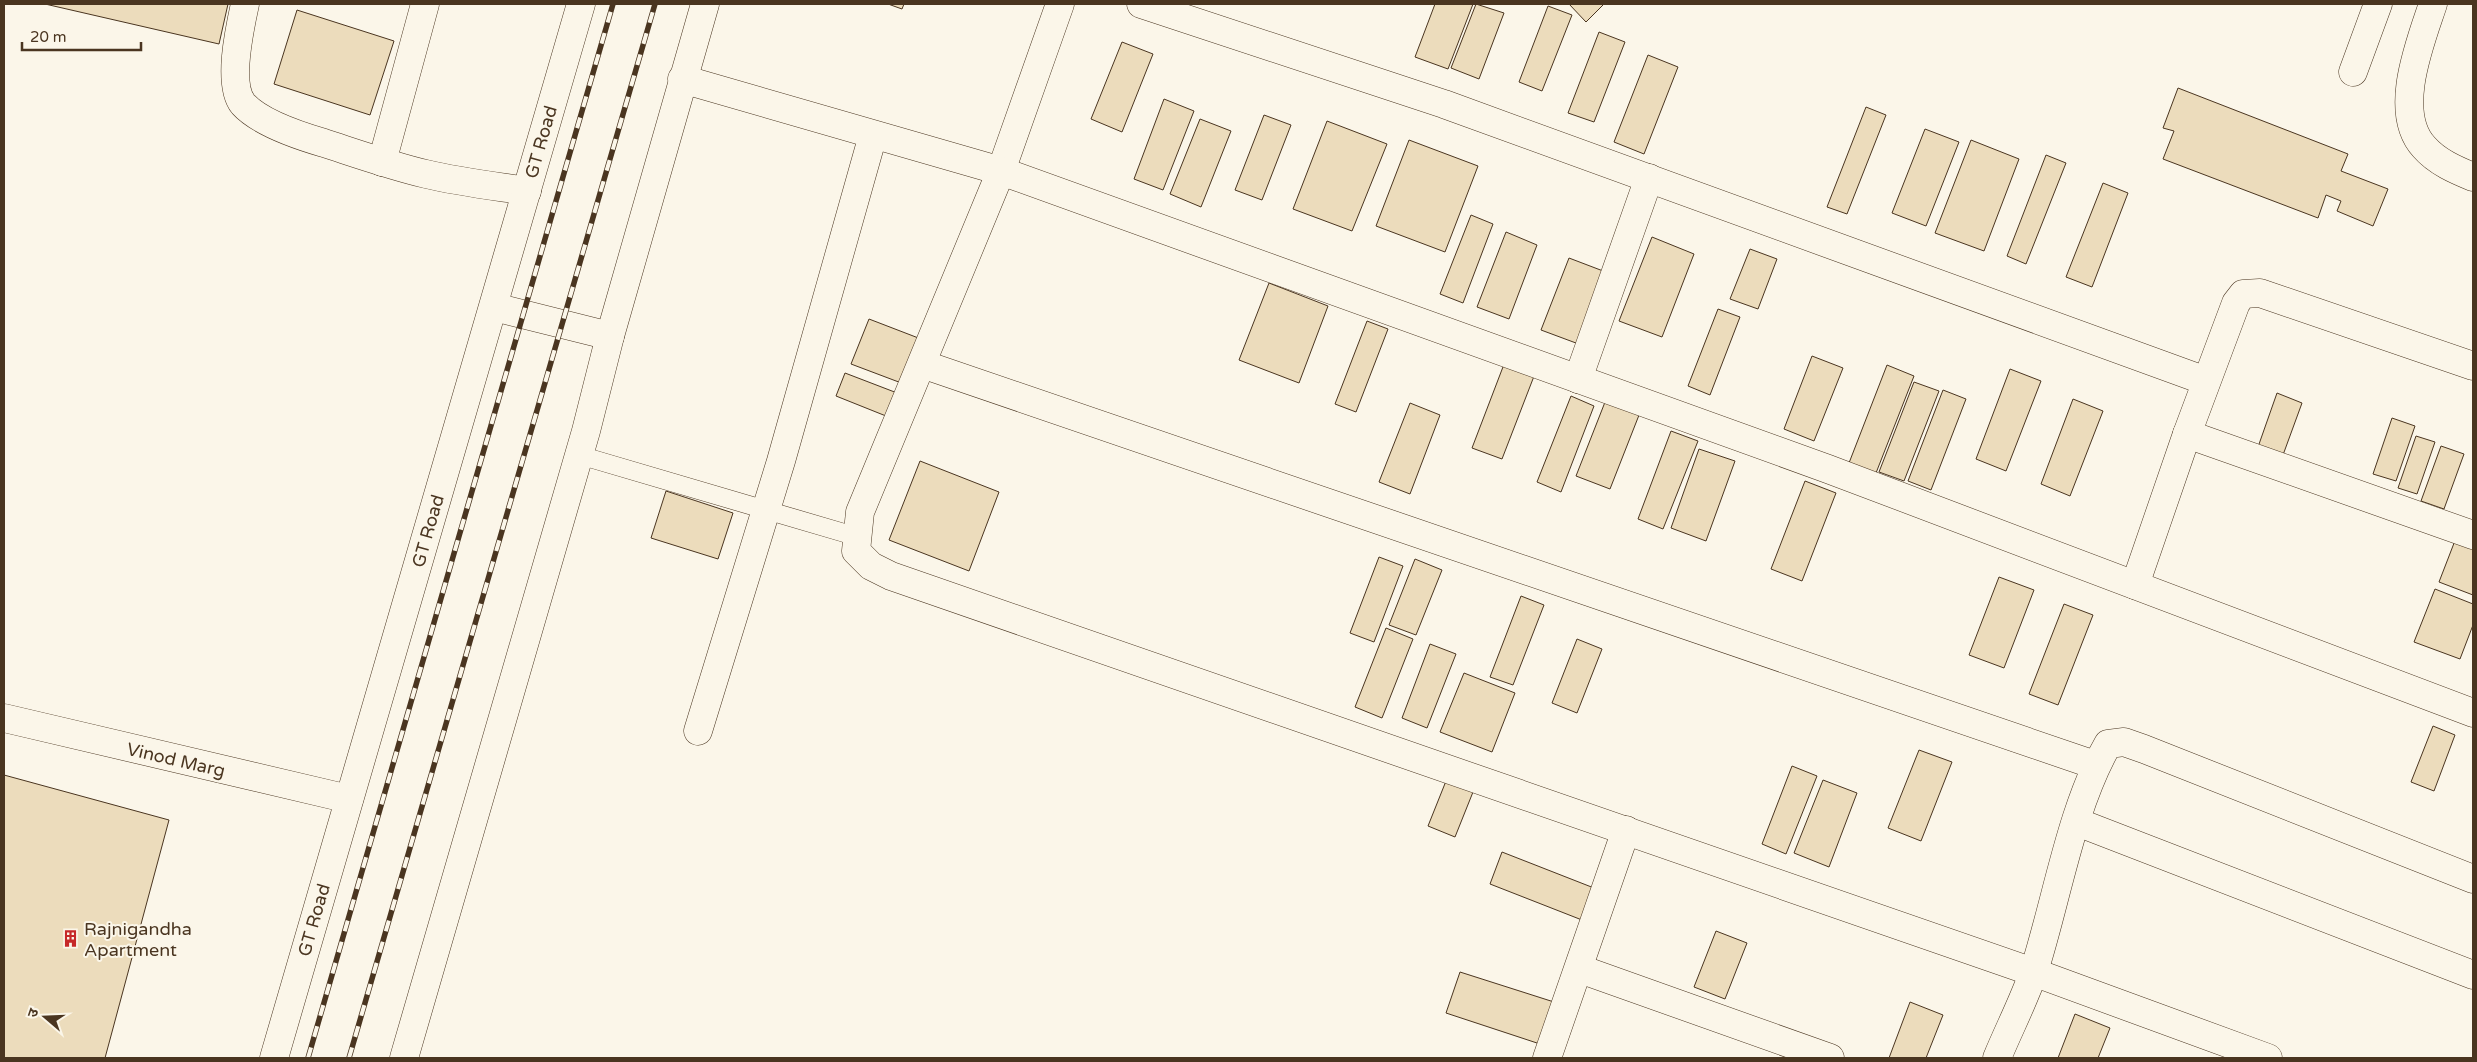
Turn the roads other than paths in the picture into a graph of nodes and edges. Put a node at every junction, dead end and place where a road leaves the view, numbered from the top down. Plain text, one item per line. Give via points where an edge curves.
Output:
1 (246, 4) edge
2 (425, 4) edge
3 (581, 4) edge
4 (705, 4) edge
5 (1060, 4) edge
6 (1141, 4) edge
7 (2378, 4) edge
8 (2433, 4) edge
9 (2353, 72) dead end
10 (682, 80) junction
11 (873, 135) junction
12 (382, 162) junction
13 (1001, 171) junction
14 (2473, 177) edge
15 (1649, 178) junction
16 (527, 191) junction
17 (494, 307) junction
18 (610, 336) junction
19 (922, 364) junction
20 (2473, 366) edge
21 (1578, 379) junction
22 (2206, 380) junction
23 (2186, 434) junction
24 (579, 455) junction
25 (766, 510) junction
26 (2473, 535) edge
27 (858, 537) junction
28 (2135, 585) junction
29 (2473, 713) edge
30 (4, 718) edge
31 (698, 731) dead end
32 (2096, 765) junction
33 (349, 799) junction
34 (2076, 822) junction
35 (1626, 830) junction
36 (2473, 879) edge
37 (1580, 968) junction
38 (2033, 972) junction
39 (2473, 975) edge
40 (274, 1058) edge
41 (404, 1058) edge
42 (1547, 1058) edge
43 (1830, 1058) edge
44 (1997, 1058) edge
45 (2268, 1058) edge

1 - 12 main road via 238,36 235,74 242,103 260,117 299,135
2 - 12 main road
3 - 16 main road, GT Road
4 - 10 main road
5 - 13 main road
6 - 15 main road via 1444,104
7 - 9 main road
8 - 14 main road via 2410,85 2409,118 2423,147 2450,167
10 - 11 main road
10 - 18 main road
11 - 13 main road
11 - 25 main road
12 - 16 main road via 427,174
13 - 19 main road
13 - 21 main road
15 - 21 main road
15 - 22 main road
16 - 17 main road, GT Road
17 - 18 main road
17 - 33 main road, GT Road
18 - 24 main road
19 - 27 main road via 860,512
19 - 32 main road
20 - 22 main road via 2252,293 2243,294 2236,303
21 - 28 main road
22 - 23 main road
23 - 26 main road
23 - 28 main road
24 - 25 lane
24 - 41 main road
25 - 27 lane
25 - 31 main road
27 - 35 main road via 856,551 871,566 892,576
28 - 29 main road
30 - 33 main road, Vinod Marg
32 - 34 main road
32 - 36 main road via 2108,744 2124,742
33 - 40 main road, GT Road
34 - 38 main road
34 - 39 main road
35 - 37 main road
35 - 38 main road
37 - 42 main road
37 - 43 main road
38 - 44 main road
38 - 45 main road

